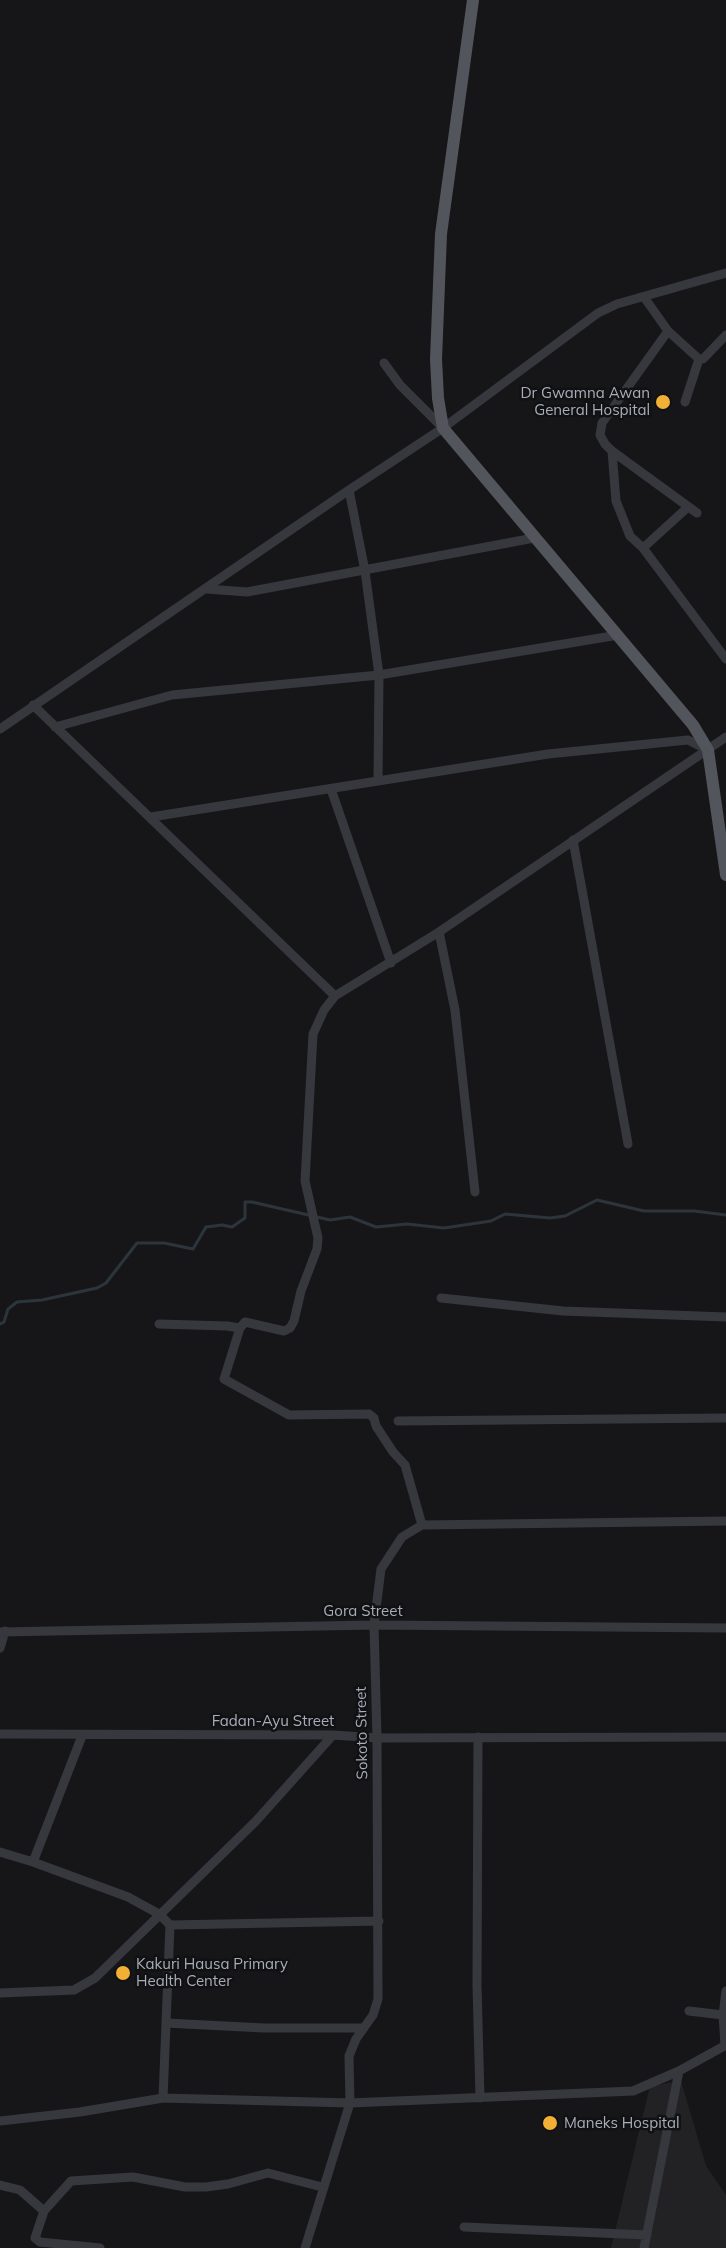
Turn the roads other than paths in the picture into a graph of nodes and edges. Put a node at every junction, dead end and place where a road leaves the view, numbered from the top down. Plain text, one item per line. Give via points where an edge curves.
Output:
1 (473, 0) edge
2 (726, 273) edge
3 (644, 297) junction
4 (668, 331) junction
5 (726, 335) edge
6 (699, 359) junction
7 (384, 363) dead end
8 (685, 402) dead end
9 (443, 428) junction
10 (612, 452) junction
11 (349, 490) junction
12 (688, 507) junction
13 (697, 513) dead end
14 (534, 538) junction
15 (643, 548) junction
16 (365, 571) junction
17 (207, 589) junction
18 (618, 635) junction
19 (726, 659) edge
20 (379, 675) junction
21 (33, 705) junction
22 (55, 727) junction
23 (0, 729) edge
24 (726, 738) edge
25 (708, 750) junction
26 (378, 781) junction
27 (331, 789) junction
28 (152, 817) junction
29 (573, 840) junction
30 (725, 867) edge
31 (439, 932) junction
32 (391, 963) junction
33 (335, 996) junction
34 (628, 1144) dead end
35 (475, 1192) dead end
36 (441, 1298) dead end
37 (726, 1317) edge
38 (159, 1324) dead end
39 (240, 1328) junction
40 (726, 1418) edge
41 (398, 1421) dead end
42 (726, 1521) edge
43 (422, 1525) junction
44 (374, 1625) junction
45 (726, 1628) edge
46 (3, 1631) edge
47 (0, 1648) edge
48 (0, 1734) edge
49 (333, 1735) junction
50 (82, 1736) junction
51 (478, 1737) junction
52 (726, 1737) edge
53 (377, 1738) junction
54 (0, 1852) edge
55 (33, 1862) junction
56 (159, 1914) junction
57 (379, 1921) junction
58 (170, 1925) junction
59 (726, 1991) edge
60 (0, 1993) edge
61 (689, 2011) dead end
62 (723, 2014) junction
63 (166, 2023) junction
64 (363, 2028) junction
65 (725, 2045) edge
66 (679, 2071) junction
67 (163, 2098) junction
68 (480, 2098) junction
69 (350, 2103) junction
70 (0, 2121) edge
71 (0, 2185) edge
72 (322, 2187) junction
73 (44, 2211) junction
74 (464, 2227) dead end
75 (647, 2235) junction
76 (100, 2248) edge
77 (304, 2248) edge
78 (644, 2248) edge

1 - 9 main road via 441,234 436,359
2 - 3 street
3 - 4 street
3 - 9 street via 598,313
4 - 6 street
4 - 10 street via 602,423 600,435
5 - 6 street
6 - 8 street
7 - 9 street
9 - 11 street
9 - 14 main road
10 - 12 street
10 - 15 street via 616,501 630,536
11 - 16 street
11 - 17 street
12 - 13 street
12 - 15 street
14 - 16 street
14 - 18 main road
15 - 19 street
16 - 17 street via 247,592
16 - 20 street
17 - 21 street
18 - 20 street
18 - 25 main road via 693,725
20 - 22 street via 172,695
20 - 26 street
21 - 22 street
21 - 23 street
22 - 28 street
24 - 25 street
25 - 26 street via 688,740 676,741 548,754
25 - 29 street
25 - 30 main road
26 - 27 street
27 - 28 street
27 - 32 street
28 - 33 street
29 - 31 street
29 - 34 street
31 - 32 street
31 - 35 street via 455,1010
32 - 33 street
33 - 39 street via 313,1034 305,1181 318,1249 290,1328 284,1331 245,1322
36 - 37 street via 563,1311
38 - 39 street
39 - 43 street via 224,1379 289,1414 369,1414 405,1465
40 - 41 street
42 - 43 street
43 - 44 street, Sokoto Street via 402,1537 381,1569
44 - 45 street, Gora Street
44 - 46 street, Gora Street
44 - 53 street, Sokoto Street
46 - 47 street
48 - 50 street, Fadan-Ayu Street
49 - 50 street, Fadan-Ayu Street
49 - 53 street, Fadan-Ayu Street
49 - 56 street via 256,1821
50 - 55 street
51 - 52 street, Fadan-Ayu Street
51 - 53 street, Fadan-Ayu Street
51 - 68 street
53 - 57 street, Sokoto Street
54 - 55 street
55 - 56 street
56 - 58 street
56 - 60 street via 95,1978 74,1990
57 - 58 street
57 - 64 street, Sokoto Street via 378,1999
58 - 63 street
59 - 62 street
61 - 62 street
62 - 65 street
63 - 64 street
63 - 67 street
64 - 69 street, Sokoto Street via 350,2056
65 - 66 street
66 - 68 street via 633,2091
66 - 75 street
67 - 69 street
67 - 70 street
68 - 69 street
69 - 72 street, Sokoto Street
71 - 73 street via 20,2190
72 - 73 street via 268,2173 206,2187 133,2177 71,2181
72 - 77 street, Sokoto Street
73 - 76 street via 35,2238 40,2242
74 - 75 street
75 - 78 street

